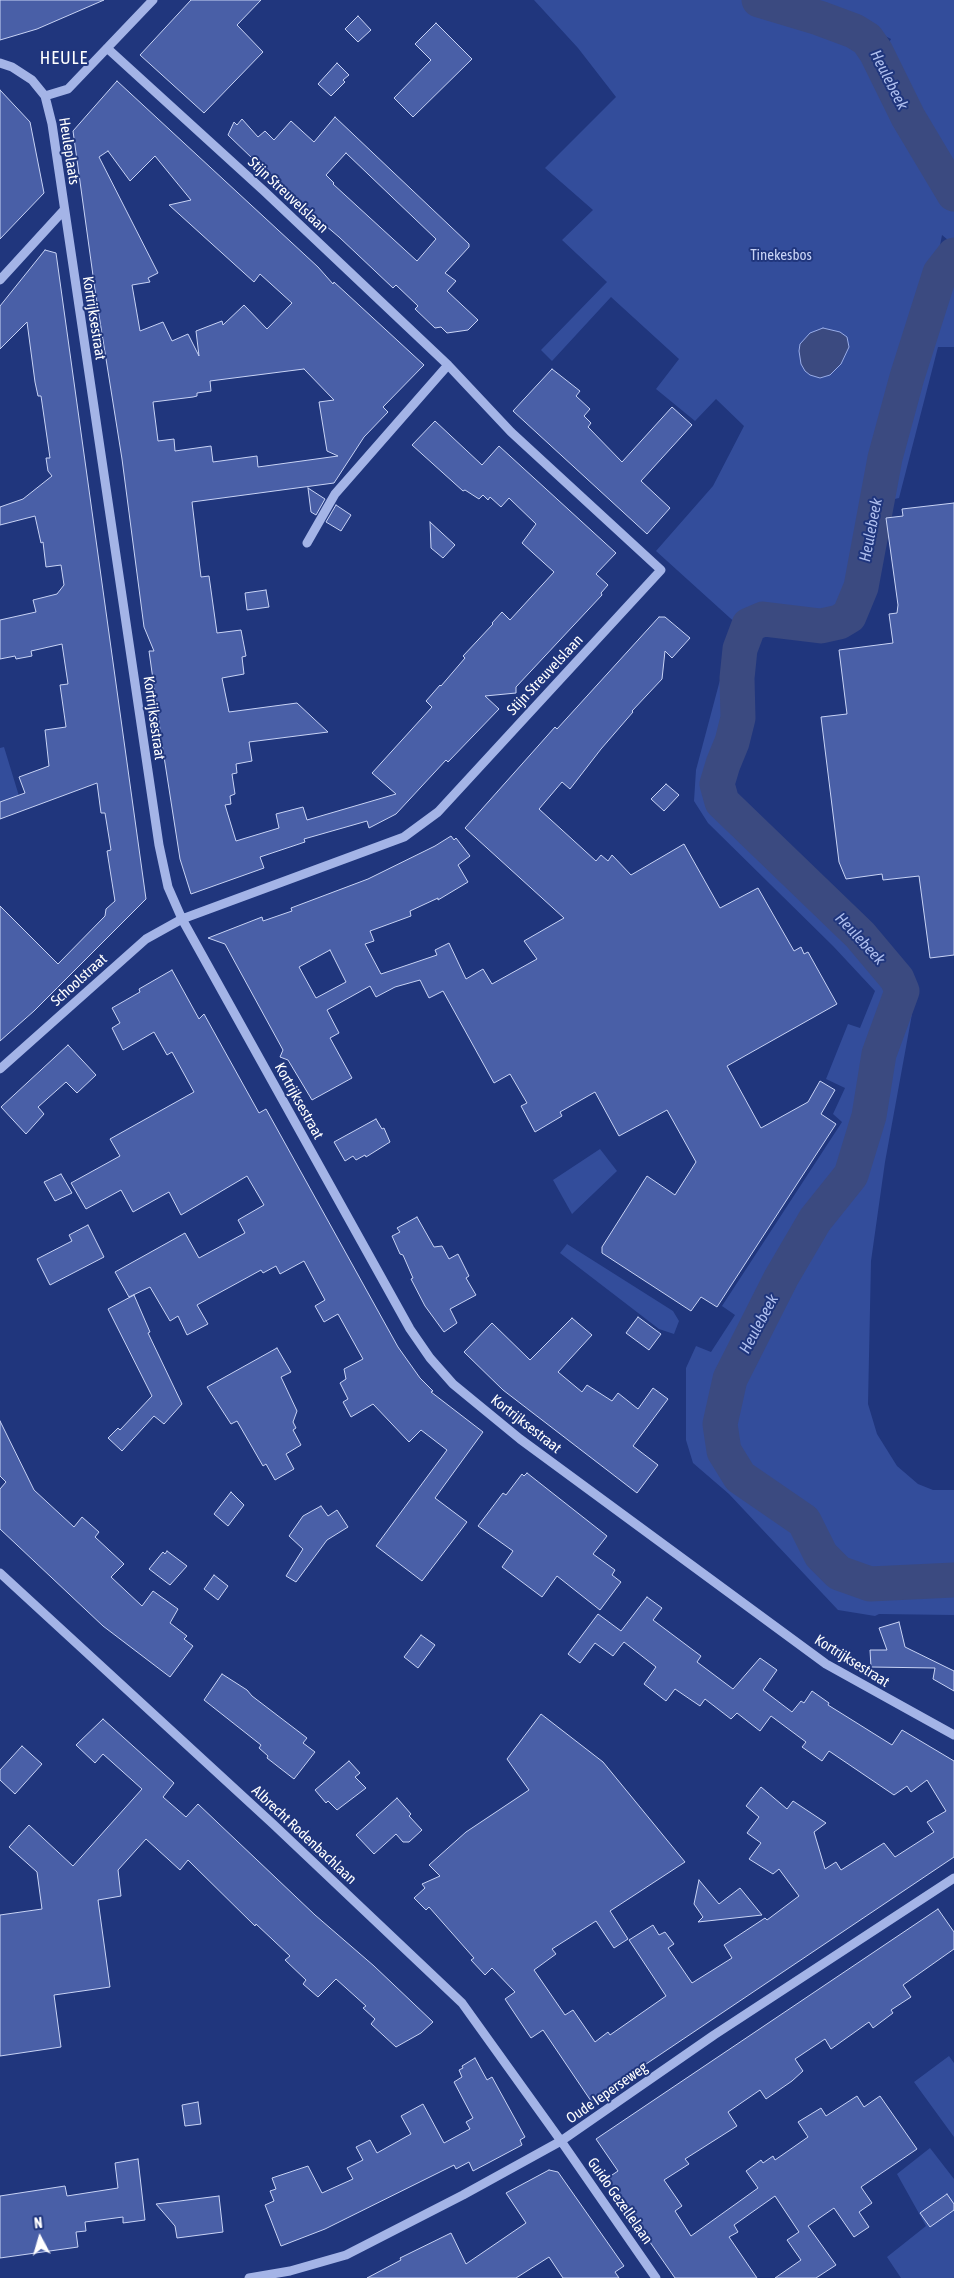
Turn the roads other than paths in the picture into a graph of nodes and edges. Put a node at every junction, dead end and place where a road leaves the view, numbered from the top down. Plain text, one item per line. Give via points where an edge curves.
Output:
1 (153, 0) edge
2 (108, 48) junction
3 (0, 63) edge
4 (45, 96) junction
5 (64, 210) junction
6 (0, 280) edge
7 (448, 365) junction
8 (307, 544) dead end
9 (182, 919) junction
10 (0, 1070) edge
11 (0, 1573) edge
12 (954, 1735) edge
13 (954, 1878) edge
14 (561, 2140) junction
15 (293, 2274) edge
16 (249, 2278) edge
17 (656, 2278) edge

1 - 2 street
2 - 4 street via 68,89
2 - 7 street, Stijn Streuvelslaan
3 - 4 street, Heuleplaats via 32,80
4 - 5 street, Heuleplaats
5 - 6 street
5 - 9 street, Kortrijksestraat via 159,845 168,887
7 - 8 street via 335,494
7 - 9 street, Stijn Streuvelslaan via 511,432 661,570 438,812 404,837
9 - 10 street, Schoolstraat via 146,939
9 - 12 street, Kortrijksestraat via 410,1328 453,1384 520,1439 826,1664
11 - 14 street, Albrecht Rodenbachlaan via 462,2003
13 - 14 street, Oude Ieperseweg
14 - 15 street, Oude Ieperseweg via 464,2195 346,2255
14 - 17 street, Guido Gezellelaan
15 - 16 street, Oude Ieperseweg

